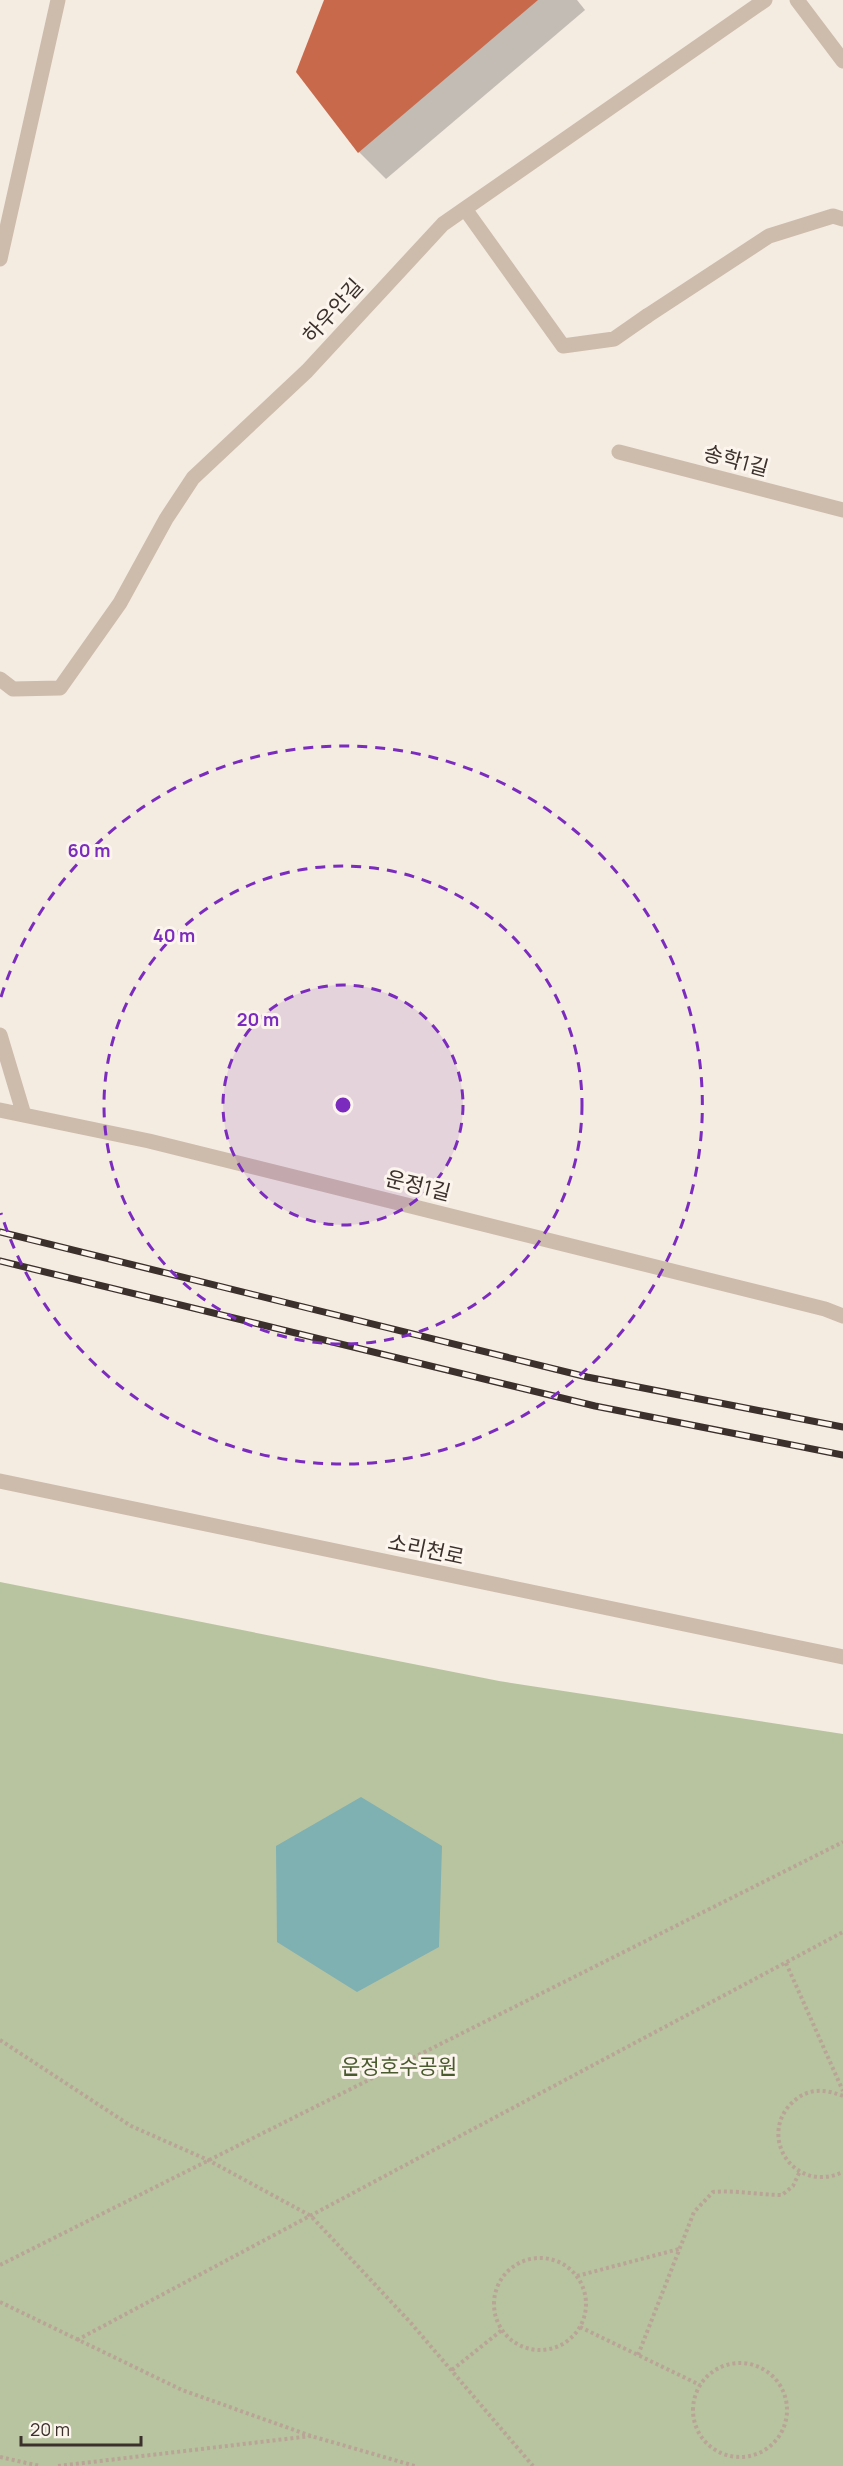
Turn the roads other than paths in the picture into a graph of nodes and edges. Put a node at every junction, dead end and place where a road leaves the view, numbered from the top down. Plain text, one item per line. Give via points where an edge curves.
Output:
1 (58, 0) edge
2 (765, 0) edge
3 (797, 0) edge
4 (843, 61) edge
5 (465, 209) junction
6 (843, 219) edge
7 (0, 259) edge
8 (619, 452) dead end
9 (843, 510) edge
10 (0, 680) edge
11 (0, 1035) edge
12 (0, 1110) edge
13 (24, 1115) junction
14 (843, 1316) edge
15 (0, 1481) edge
16 (843, 1658) edge

1 - 7 street
2 - 5 street, 하우안길
3 - 4 street
5 - 6 street via 563,346 614,339 769,236 833,216
5 - 10 street, 하우안길 via 443,225 307,371 193,478 120,603 60,688 13,689
8 - 9 street, 송학1길
11 - 13 street
12 - 13 street, 운정1길
13 - 14 street, 운정1길 via 149,1141
15 - 16 street, 소리천로

